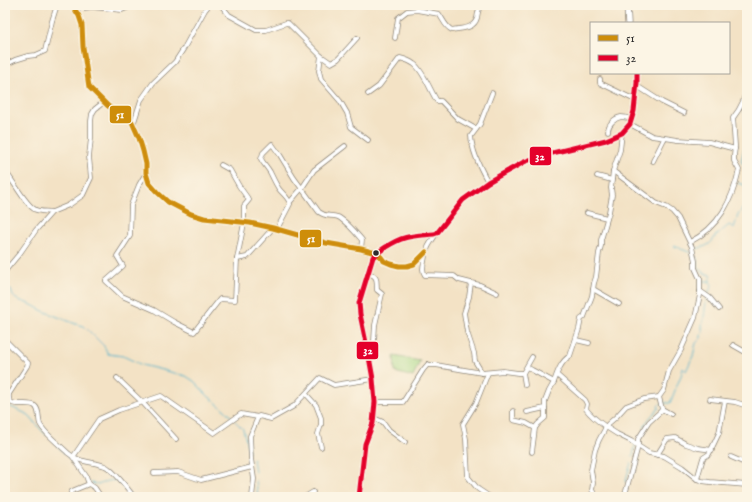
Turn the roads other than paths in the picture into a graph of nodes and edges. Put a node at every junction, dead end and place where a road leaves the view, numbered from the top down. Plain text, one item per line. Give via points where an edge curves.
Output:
1 (57, 5) edge
2 (134, 5) edge
3 (209, 5) edge
4 (221, 5) edge
5 (481, 5) edge
6 (627, 5) edge
7 (73, 7) edge
8 (628, 22) edge
9 (357, 38) dead end
10 (394, 38) dead end
11 (320, 56) junction
12 (5, 65) edge
13 (747, 71) edge
14 (637, 74) edge
15 (600, 79) dead end
16 (636, 86) junction
17 (747, 87) edge
18 (492, 93) dead end
19 (368, 94) dead end
20 (635, 100) junction
21 (102, 104) junction
22 (684, 113) dead end
23 (630, 122) junction
24 (134, 125) junction
25 (476, 128) junction
26 (608, 130) dead end
27 (622, 133) junction
28 (664, 139) junction
29 (368, 140) dead end
30 (345, 146) dead end
31 (735, 149) junction
32 (653, 161) dead end
33 (220, 165) dead end
34 (5, 171) edge
35 (613, 171) junction
36 (146, 173) junction
37 (597, 176) dead end
38 (612, 180) junction
39 (488, 182) junction
40 (302, 188) junction
41 (290, 202) junction
42 (52, 212) junction
43 (587, 213) dead end
44 (607, 218) junction
45 (244, 223) junction
46 (275, 228) junction
47 (438, 232) junction
48 (690, 242) junction
49 (361, 249) junction
50 (426, 252) junction
51 (376, 253) junction
52 (237, 259) junction
53 (5, 271) edge
54 (369, 273) junction
55 (471, 283) junction
56 (593, 290) junction
57 (700, 291) junction
58 (497, 293) dead end
59 (619, 304) dead end
60 (719, 309) dead end
61 (5, 340) edge
62 (576, 340) junction
63 (589, 343) dead end
64 (734, 345) dead end
65 (747, 353) edge
66 (532, 357) dead end
67 (370, 361) junction
68 (527, 367) junction
69 (482, 373) junction
70 (488, 373) junction
71 (523, 373) junction
72 (556, 375) junction
73 (117, 378) dead end
74 (373, 379) junction
75 (554, 382) junction
76 (525, 385) dead end
77 (306, 394) junction
78 (659, 397) junction
79 (710, 399) dead end
80 (725, 401) junction
81 (142, 402) junction
82 (375, 402) junction
83 (747, 406) edge
84 (545, 408) junction
85 (662, 409) junction
86 (512, 411) dead end
87 (528, 412) dead end
88 (671, 414) dead end
89 (258, 417) junction
90 (374, 418) junction
91 (606, 427) junction
92 (535, 428) junction
93 (176, 439) dead end
94 (405, 442) dead end
95 (638, 446) junction
96 (321, 447) dead end
97 (712, 450) junction
98 (532, 452) dead end
99 (657, 455) junction
100 (73, 457) junction
101 (731, 457) dead end
102 (747, 464) edge
103 (252, 467) junction
104 (154, 473) dead end
105 (697, 479) junction
106 (89, 484) junction
107 (747, 485) edge
108 (313, 492) dead end
109 (68, 497) edge
110 (101, 497) edge
111 (134, 497) edge
112 (252, 497) edge
113 (305, 497) edge
114 (359, 497) edge
115 (490, 497) edge
116 (596, 497) edge
117 (624, 497) edge

1 - 12 street via 45,51
2 - 7 street via 122,10
3 - 24 street via 175,62 153,83 141,100
4 - 11 street via 229,15 256,30 266,30 288,23
5 - 10 street via 474,24 452,30 446,26 439,14 407,11 398,18
6 - 8 main road
7 - 21 main road via 82,25 89,87
9 - 11 street via 331,63
11 - 29 street via 321,79 340,101 351,127
13 - 17 street via 744,79
14 - 16 main road
15 - 20 street via 600,83
16 - 20 main road
16 - 22 street
17 - 31 street via 741,106 733,118
18 - 25 street
19 - 25 street via 379,86 400,58 403,58 415,64 422,73 437,102 441,100 458,119
20 - 23 main road
21 - 24 main road
21 - 42 street via 92,114 89,157 91,178 83,195
23 - 26 street via 625,117 620,117 611,123
23 - 27 main road
23 - 28 street via 652,136
24 - 36 main road via 143,151
25 - 39 street via 471,140
27 - 35 street
27 - 39 main road via 606,140 540,156
28 - 31 street via 709,142
28 - 32 street
30 - 40 street via 314,170
31 - 48 street via 734,161 739,170 731,197 711,227
33 - 45 street via 230,170 249,200 244,206
34 - 42 street via 36,210
35 - 38 street
35 - 48 street via 656,203 672,211
36 - 45 main road via 149,183 157,192 168,202 191,214
36 - 52 street via 131,205 130,236 117,256 123,266 106,280 122,296 194,332 220,299 234,300
37 - 38 street
38 - 44 street
39 - 47 main road via 463,200
40 - 41 street
40 - 41 street via 272,144 261,159
40 - 49 street via 323,216 338,217 360,237
41 - 46 street
42 - 53 street
43 - 44 street
44 - 56 street
45 - 46 main road
45 - 52 street
46 - 49 main road via 326,243
46 - 52 street via 247,257
47 - 50 street
47 - 51 main road via 402,238
48 - 57 street via 700,279
49 - 51 main road
50 - 51 street via 414,264 407,266 391,264
50 - 55 street via 423,270 425,274 454,276
51 - 54 main road
54 - 67 main road via 359,303
54 - 67 street via 377,279 377,290 382,294 375,325 373,358
55 - 58 street
55 - 69 street via 464,313 475,361
56 - 59 street
56 - 62 street via 584,317 581,319
57 - 60 street
57 - 78 street via 695,318 669,370 664,390
61 - 100 street via 28,363 9,394 10,401 14,404 36,407 40,424 47,435
62 - 63 street
62 - 72 street via 570,356
64 - 65 street
66 - 68 street
67 - 74 main road
68 - 71 street
68 - 75 street
69 - 70 street
69 - 82 street via 428,364 403,402
70 - 71 street
70 - 115 street via 476,403 463,424 468,477
71 - 76 street
72 - 75 street
72 - 91 street via 585,400 587,411
73 - 81 street
74 - 77 street via 334,385 320,378
74 - 82 main road
75 - 84 street via 545,401
77 - 89 street via 294,406 271,418
77 - 96 street via 316,405 321,418 318,434
78 - 85 street
78 - 91 street via 644,398 626,406
79 - 80 street
80 - 83 street
80 - 97 street via 719,432
81 - 89 street via 161,396 214,433 241,414
81 - 93 street
81 - 100 street via 99,419
82 - 90 main road
84 - 87 street
84 - 92 street via 545,418
85 - 88 street
85 - 95 street via 638,439
86 - 92 street via 513,420
89 - 103 street via 250,436
90 - 94 street via 383,422
90 - 114 main road via 365,444
91 - 95 street
91 - 116 street via 599,440 591,470 592,490
92 - 98 street
95 - 99 street
95 - 117 street
97 - 99 street via 668,438
97 - 105 street via 703,458
99 - 105 street via 671,460
100 - 106 street
100 - 111 street via 106,466
101 - 102 street
103 - 104 street via 201,480 178,472
103 - 112 street
105 - 107 street
106 - 109 street via 72,491
106 - 110 street
108 - 113 street

